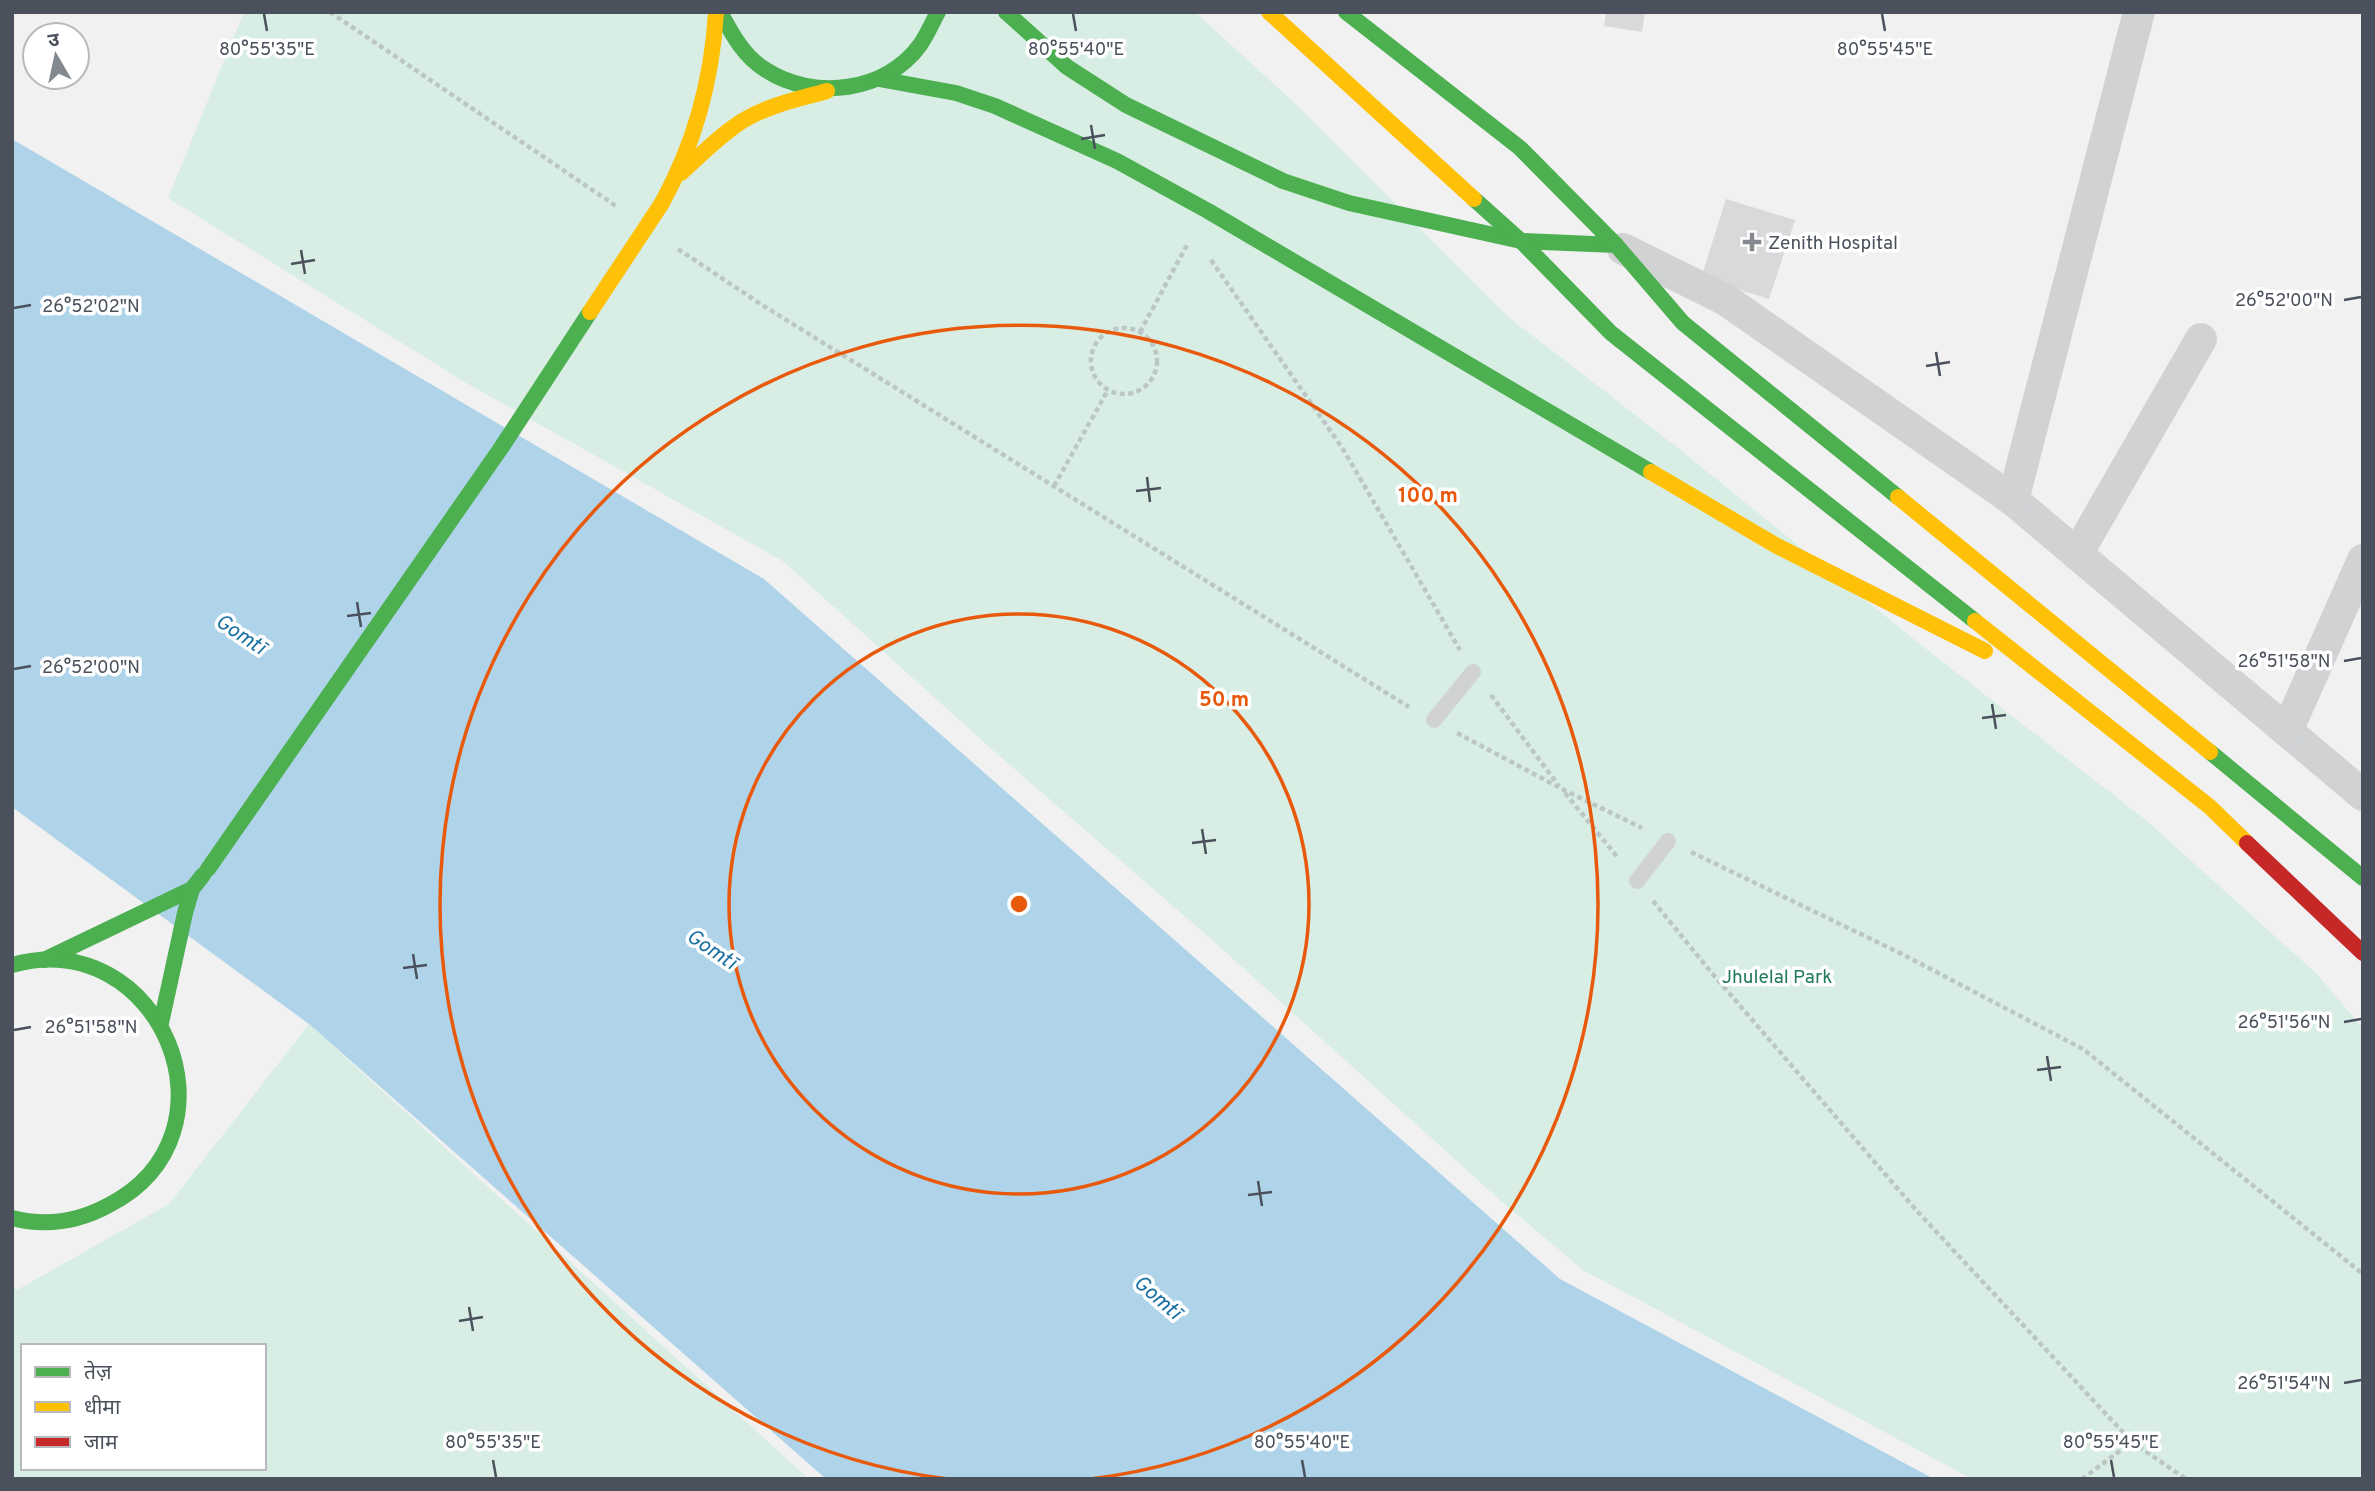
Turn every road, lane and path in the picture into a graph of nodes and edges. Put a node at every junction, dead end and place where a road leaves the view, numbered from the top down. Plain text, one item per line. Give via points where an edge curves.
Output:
1 (330, 12) edge
2 (718, 12) edge
3 (938, 12) edge
4 (1006, 12) edge
5 (1269, 12) edge
6 (1346, 12) edge
7 (2139, 12) edge
8 (879, 79) junction
9 (829, 90) junction
10 (677, 177) junction
11 (624, 211) dead end
12 (1193, 235) dead end
13 (1521, 240) junction
14 (669, 242) dead end
15 (1616, 245) junction
16 (1209, 257) dead end
17 (1140, 332) junction
18 (2201, 339) dead end
19 (1108, 390) junction
20 (1054, 486) junction
21 (2013, 500) junction
22 (2077, 554) junction
23 (2363, 560) edge
24 (1474, 672) junction
25 (2061, 690) junction
26 (1434, 720) junction
27 (2287, 731) junction
28 (1562, 789) junction
29 (2363, 795) edge
30 (1668, 841) junction
31 (2363, 878) edge
32 (1637, 881) junction
33 (192, 889) junction
34 (2363, 953) edge
35 (44, 960) junction
36 (12, 965) edge
37 (161, 1023) junction
38 (12, 1218) edge
39 (2363, 1274) edge
40 (2132, 1442) junction
41 (2082, 1479) edge
42 (2186, 1479) edge

1 - 11 path
2 - 9 street via 739,47 757,65 779,79
2 - 10 street via 707,89
3 - 8 street via 919,47
4 - 13 street via 1067,68 1126,105 1283,181 1349,203
5 - 13 street
6 - 15 street via 1520,148
7 - 21 street
8 - 9 street via 855,88
8 - 25 street via 956,93 995,106 1117,161 1777,545
9 - 10 street via 744,120
10 - 33 street, bridge via 501,447
12 - 17 path
13 - 15 street
13 - 25 street via 1611,333
14 - 20 path
15 - 21 street via 1726,300
15 - 31 street via 1683,323
16 - 24 path via 1343,449
17 - 19 path via 1120,328 1095,345 1091,355 1094,375
17 - 19 path via 1155,349 1156,372 1150,382 1130,393
18 - 22 street
19 - 20 path
20 - 26 path
21 - 22 street
22 - 27 street
23 - 27 street
24 - 26 lane
24 - 28 path
25 - 34 street via 2210,807
26 - 28 path
27 - 29 street
28 - 30 path
28 - 32 path
30 - 32 lane
30 - 39 path via 1902,954 2083,1049
32 - 40 path via 1916,1210
33 - 35 street
33 - 37 street
35 - 36 street
35 - 37 street via 72,962 111,976 144,1001
37 - 38 street via 173,1048 179,1102 164,1154 148,1177 128,1196 78,1219 51,1223
40 - 41 path
40 - 42 path

